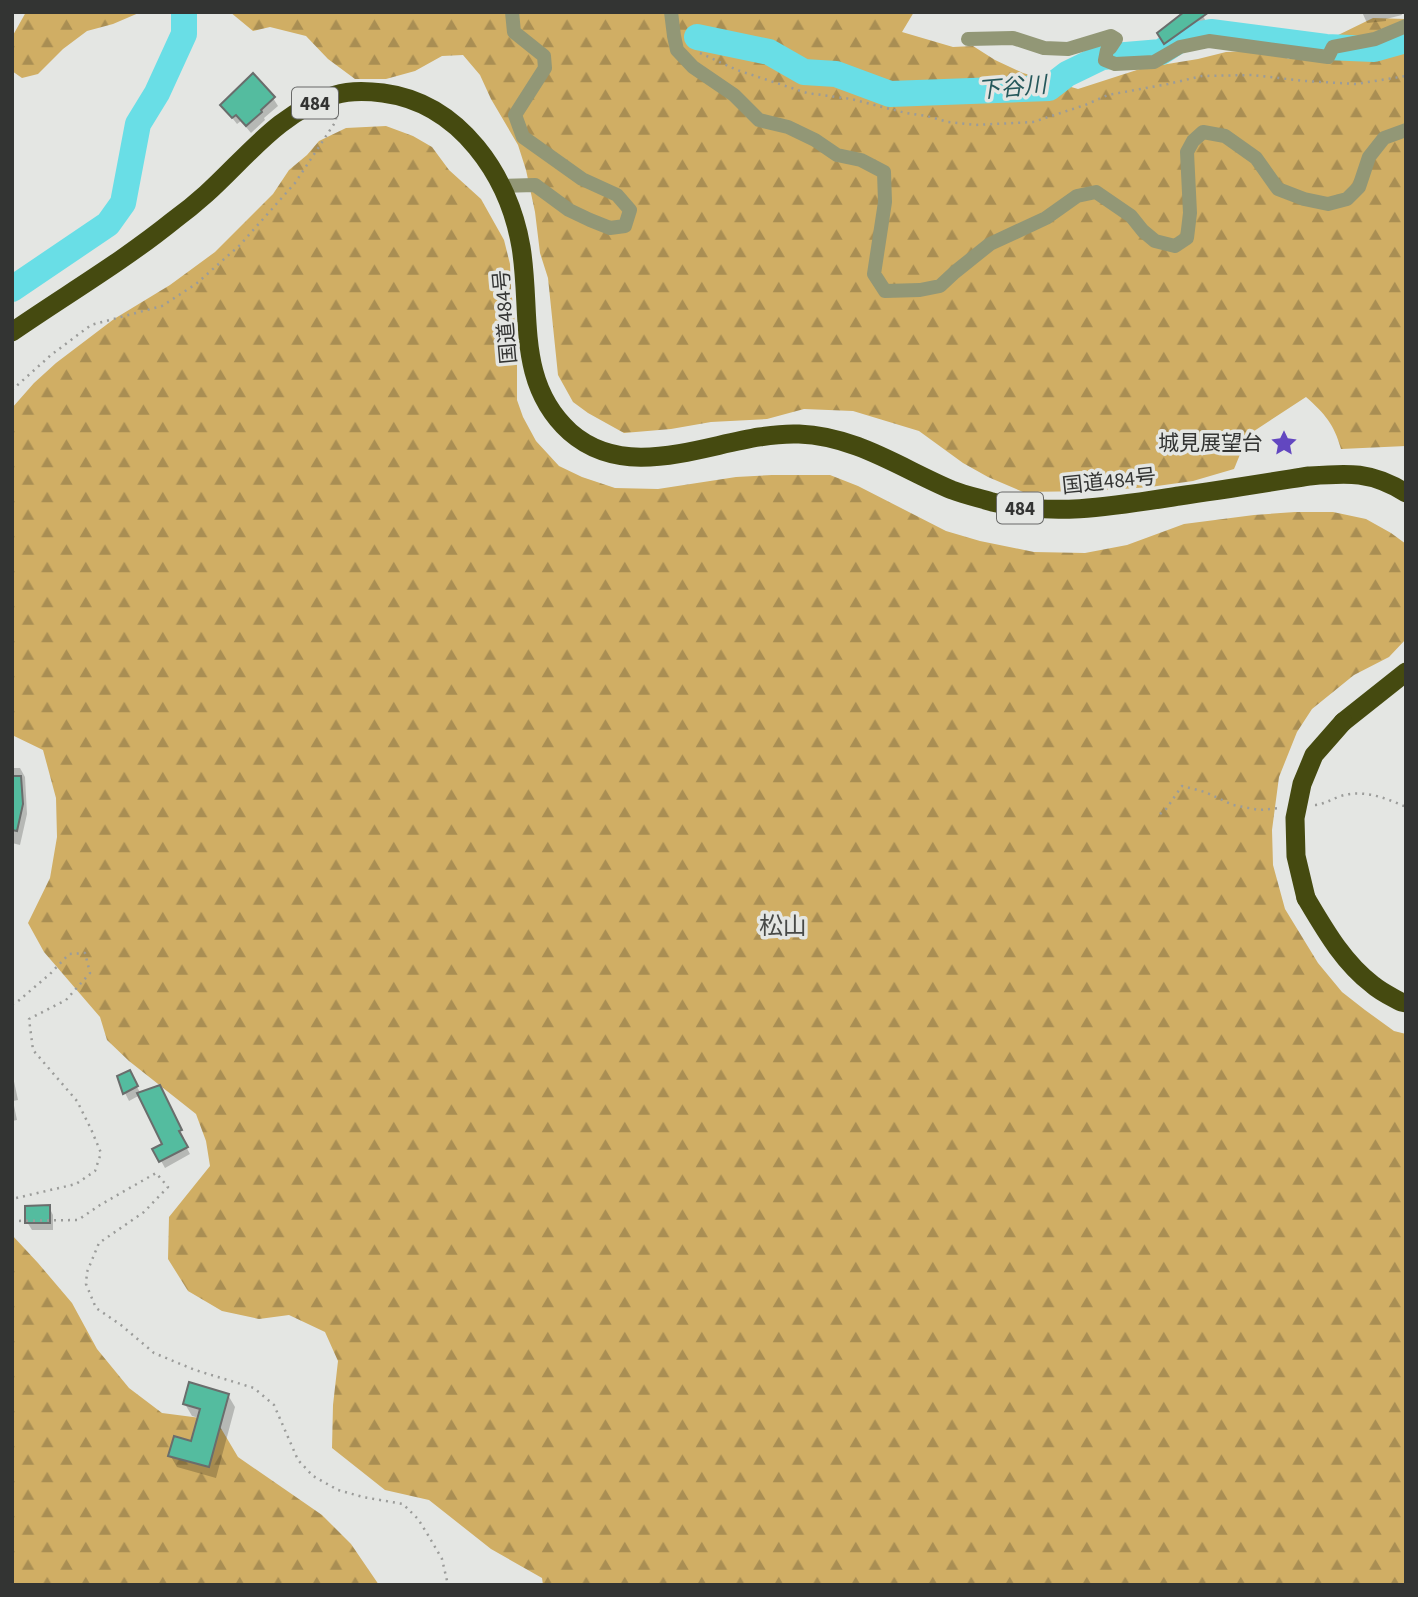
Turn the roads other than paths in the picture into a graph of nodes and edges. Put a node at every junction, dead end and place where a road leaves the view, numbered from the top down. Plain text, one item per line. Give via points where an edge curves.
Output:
1 (512, 12) edge
2 (671, 12) edge
3 (1406, 26) edge
4 (968, 39) dead end
5 (1406, 130) edge
6 (502, 186) junction
7 (12, 332) edge
8 (1406, 493) edge
9 (1406, 672) edge
10 (1406, 1003) edge

1 - 6 street via 514,32 544,56 545,68 515,115 523,137 582,179 618,195 630,210 625,226 610,228 569,209 535,185
2 - 5 street via 677,50 759,120 788,127 837,155 884,172 885,202 874,274 885,291 940,286 990,244 1046,218 1077,196 1096,192 1131,216 1155,241 1175,246 1186,238 1190,213 1187,152 1203,132 1225,136 1256,158 1278,189 1328,204 1348,199 1359,187 1368,157 1384,138
3 - 4 street via 1375,39 1334,47 1328,57 1209,41 1180,47 1154,62 1115,64 1105,60 1116,39 1111,36 1068,49 1044,48 1013,38
6 - 7 highway, 国道484号 / 484 via 458,127 432,110 409,98 387,94 335,94 288,118 205,195 124,259
6 - 8 highway, 国道484号 / 484 via 521,248 533,373 542,398 559,421 596,449 650,458 743,439 800,434 859,446 955,491 1024,508 1112,507 1341,473 1370,476
9 - 10 highway, bridge via 1342,722 1314,755 1295,818 1296,856 1306,898 1345,959 1374,986

